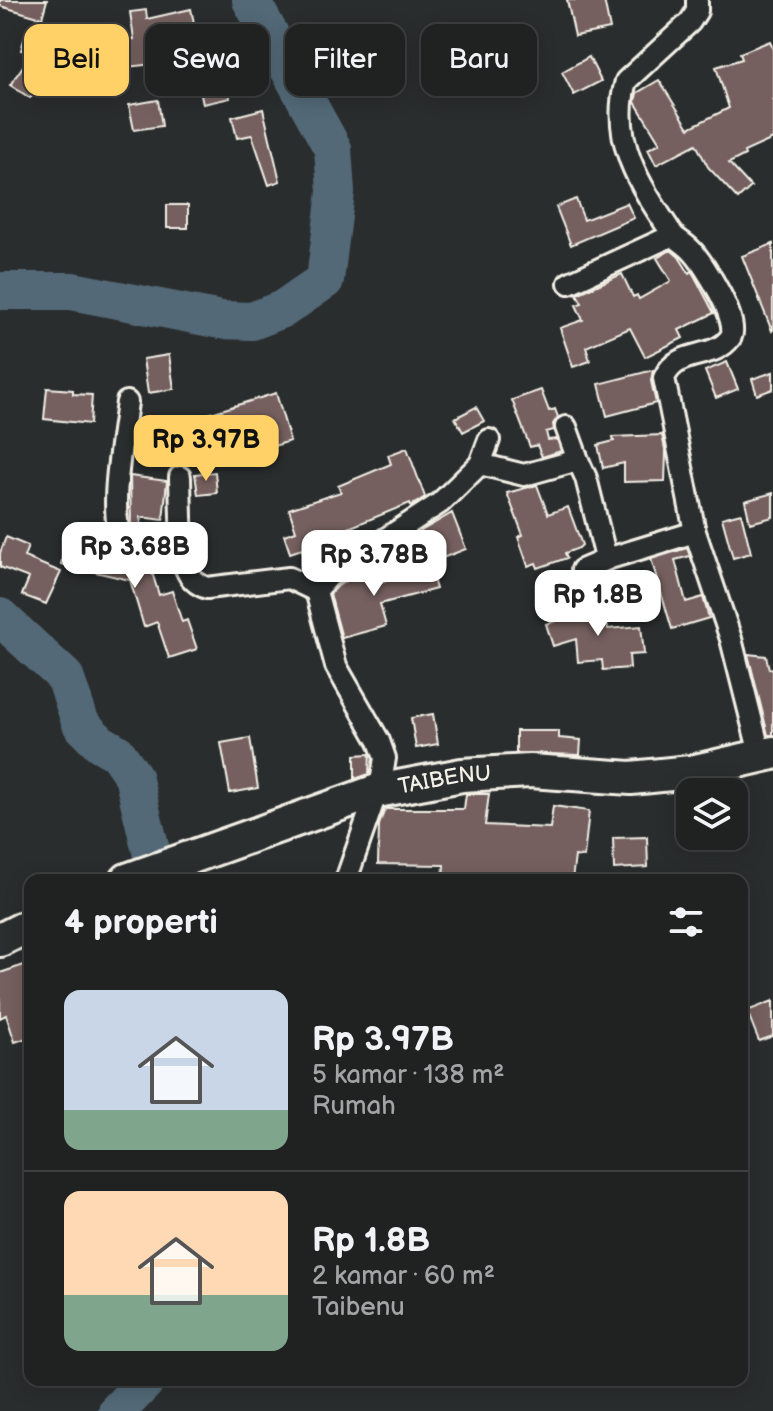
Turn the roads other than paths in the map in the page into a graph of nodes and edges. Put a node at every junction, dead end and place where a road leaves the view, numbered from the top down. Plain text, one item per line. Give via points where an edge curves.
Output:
1 (697, 0) edge
2 (673, 235) junction
3 (569, 283) dead end
4 (127, 402) dead end
5 (566, 427) dead end
6 (489, 440) dead end
7 (578, 460) junction
8 (480, 464) junction
9 (180, 477) dead end
10 (695, 532) junction
11 (182, 557) junction
12 (606, 559) junction
13 (582, 570) dead end
14 (316, 591) junction
15 (767, 756) edge
16 (377, 791) junction
17 (143, 874) edge
18 (348, 874) edge
19 (24, 928) edge
20 (0, 940) edge

1 - 2 street via 695,16 626,81 622,95 625,146 636,177
2 - 3 street
2 - 10 street via 705,266 734,331 713,349 675,362 664,378
4 - 11 street via 116,531 123,543
5 - 7 street
6 - 8 street
7 - 8 street via 524,475
7 - 12 street
8 - 14 street via 440,503 329,576
9 - 11 street
10 - 12 street
10 - 15 street
11 - 14 street via 197,585 207,588 289,578
12 - 13 street
14 - 16 street via 336,666 385,758
15 - 16 main road, TAIBENU via 631,778 530,771 462,775
16 - 17 main road, TAIBENU
16 - 18 street
19 - 20 main road

